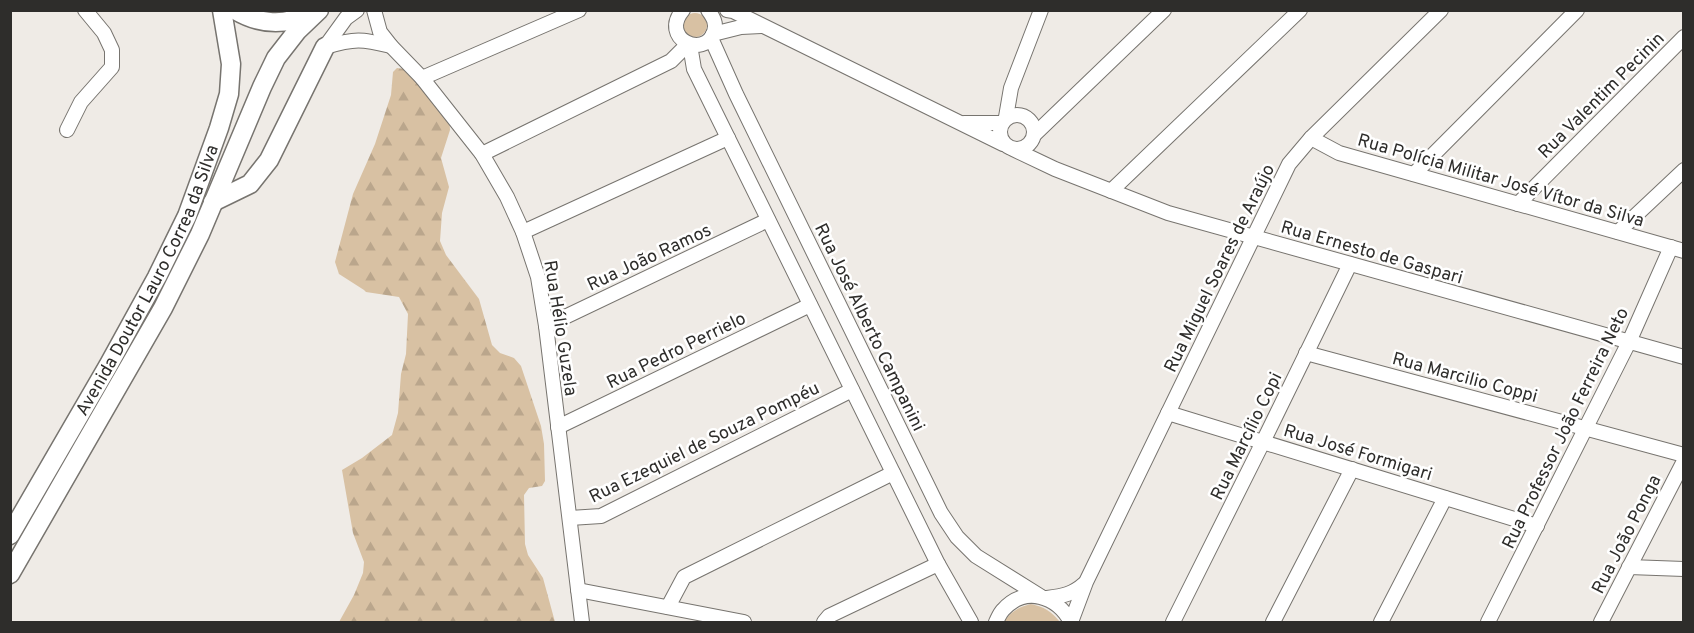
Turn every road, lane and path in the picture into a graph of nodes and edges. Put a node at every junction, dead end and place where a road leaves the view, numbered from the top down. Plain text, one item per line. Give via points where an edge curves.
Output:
1 (85, 10) edge
2 (222, 10) edge
3 (235, 10) edge
4 (319, 10) edge
5 (357, 10) edge
6 (374, 10) edge
7 (579, 10) edge
8 (666, 10) edge
9 (708, 10) edge
10 (726, 10) edge
11 (1041, 10) edge
12 (1164, 10) edge
13 (1300, 10) edge
14 (1441, 10) edge
15 (1577, 10) edge
16 (679, 16) edge
17 (763, 26) junction
18 (712, 36) junction
19 (1683, 37) edge
20 (689, 44) junction
21 (391, 46) junction
22 (325, 47) junction
23 (422, 78) junction
24 (1008, 118) junction
25 (959, 123) junction
26 (67, 130) dead end
27 (1033, 133) junction
28 (728, 138) junction
29 (1311, 138) junction
30 (1008, 147) junction
31 (482, 154) junction
32 (1055, 169) junction
33 (1683, 170) edge
34 (1414, 174) junction
35 (1111, 192) junction
36 (213, 202) junction
37 (1518, 204) junction
38 (768, 220) junction
39 (523, 232) junction
40 (1618, 232) junction
41 (1254, 237) junction
42 (1677, 249) edge
43 (1350, 264) junction
44 (810, 305) junction
45 (546, 326) junction
46 (1629, 342) junction
47 (1306, 353) junction
48 (1683, 357) edge
49 (852, 390) junction
50 (1168, 412) junction
51 (558, 427) junction
52 (1586, 428) junction
53 (1263, 442) junction
54 (1683, 455) edge
55 (1683, 461) edge
56 (1352, 470) junction
57 (893, 473) junction
58 (1446, 498) junction
59 (570, 518) junction
60 (1537, 526) junction
61 (10, 535) edge
62 (938, 564) junction
63 (1629, 567) junction
64 (1683, 569) edge
65 (10, 574) edge
66 (1086, 582) junction
67 (578, 590) junction
68 (1044, 597) junction
69 (668, 608) junction
70 (582, 622) edge
71 (744, 622) edge
72 (824, 622) edge
73 (971, 622) edge
74 (996, 622) edge
75 (1071, 622) edge
76 (1173, 622) edge
77 (1273, 622) edge
78 (1381, 622) edge
79 (1488, 622) edge
80 (1601, 622) edge

1 - 26 street via 104,33 112,50 112,67 81,102
2 - 61 main road, Avenida Doutor Lauro Correa da Silva via 231,64 229,94 187,216 157,278
3 - 4 main road via 254,20 274,23
4 - 36 main road via 276,58
5 - 22 street via 346,18
6 - 21 street, Rua Hélio Guzela via 380,32
7 - 23 street
8 - 16 street
9 - 18 street, Rua José Alberto Campanini via 715,26
10 - 17 street, Rua Ernesto de Gaspari
11 - 24 street via 1011,88
12 - 27 street
13 - 35 street
14 - 29 street, Rua Miguel Soares de Araújo
15 - 34 street
16 - 20 street via 676,31
17 - 18 street via 741,27
17 - 25 street, Rua Ernesto de Gaspari
18 - 20 street via 705,43
18 - 68 street, Rua José Alberto Campanini via 736,94 941,513 976,556
19 - 37 street, Rua Valentim Pecinin
20 - 28 street via 694,69
20 - 31 street via 671,61
21 - 22 street via 347,40
21 - 23 street, Rua Hélio Guzela
22 - 36 main road via 270,160 250,184
23 - 31 street, Rua Hélio Guzela
24 - 25 street, Rua Ernesto de Gaspari
24 - 27 street via 1027,117
24 - 30 street via 999,134
25 - 30 street, Rua Ernesto de Gaspari
27 - 30 street via 1024,148
27 - 32 street, Rua Ernesto de Gaspari
28 - 38 street
28 - 39 street
29 - 34 street, Rua Polícia Militar José Vítor da Silva via 1339,153
29 - 41 street, Rua Miguel Soares de Araújo via 1289,164
30 - 32 street, Rua Ernesto de Gaspari
31 - 39 street, Rua Hélio Guzela
32 - 35 street, Rua Ernesto de Gaspari
33 - 40 street
34 - 37 street, Rua Polícia Militar José Vítor da Silva
35 - 41 street, Rua Ernesto de Gaspari
36 - 65 main road via 163,308
37 - 40 street, Rua Polícia Militar José Vítor da Silva
38 - 44 street
38 - 45 street, Rua João Ramos
39 - 45 street, Rua Hélio Guzela via 538,277
40 - 42 street, Rua Polícia Militar José Vítor da Silva
41 - 43 street, Rua Ernesto de Gaspari
41 - 50 street, Rua Miguel Soares de Araújo
42 - 46 street, Rua Professor João Ferreira Neto
43 - 46 street, Rua Ernesto de Gaspari
43 - 47 street, Rua Marcílio Copi
44 - 49 street
44 - 51 street, Rua Pedro Perrielo
45 - 51 street, Rua Hélio Guzela
46 - 48 street, Rua Ernesto de Gaspari
46 - 52 street, Rua Professor João Ferreira Neto
47 - 52 street, Rua Marcilio Coppi
47 - 53 street, Rua Marcílio Copi
49 - 57 street
49 - 59 street, Rua Ezequiel de Souza Pompéu via 601,516
50 - 53 street, Rua José Formigari
50 - 66 street, Rua Miguel Soares de Araújo
51 - 59 street, Rua Hélio Guzela
52 - 54 street, Rua Marcilio Coppi
52 - 60 street, Rua Professor João Ferreira Neto
53 - 56 street, Rua José Formigari
53 - 76 street, Rua Marcílio Copi
55 - 63 street, Rua João Ponga
56 - 58 street, Rua José Formigari
56 - 77 street
57 - 62 street
57 - 69 street via 684,577
58 - 60 street, Rua José Formigari
58 - 78 street
59 - 67 street, Rua Hélio Guzela
60 - 79 street, Rua Professor João Ferreira Neto
62 - 72 street
62 - 73 street
63 - 64 street
63 - 80 street, Rua João Ponga
66 - 68 street via 1066,596
66 - 75 street, Rua Miguel Soares de Araújo
67 - 69 street
67 - 70 street, Rua Hélio Guzela
68 - 74 street via 1013,601
68 - 75 street, Rua José Alberto Campanini via 1057,604
69 - 71 street

